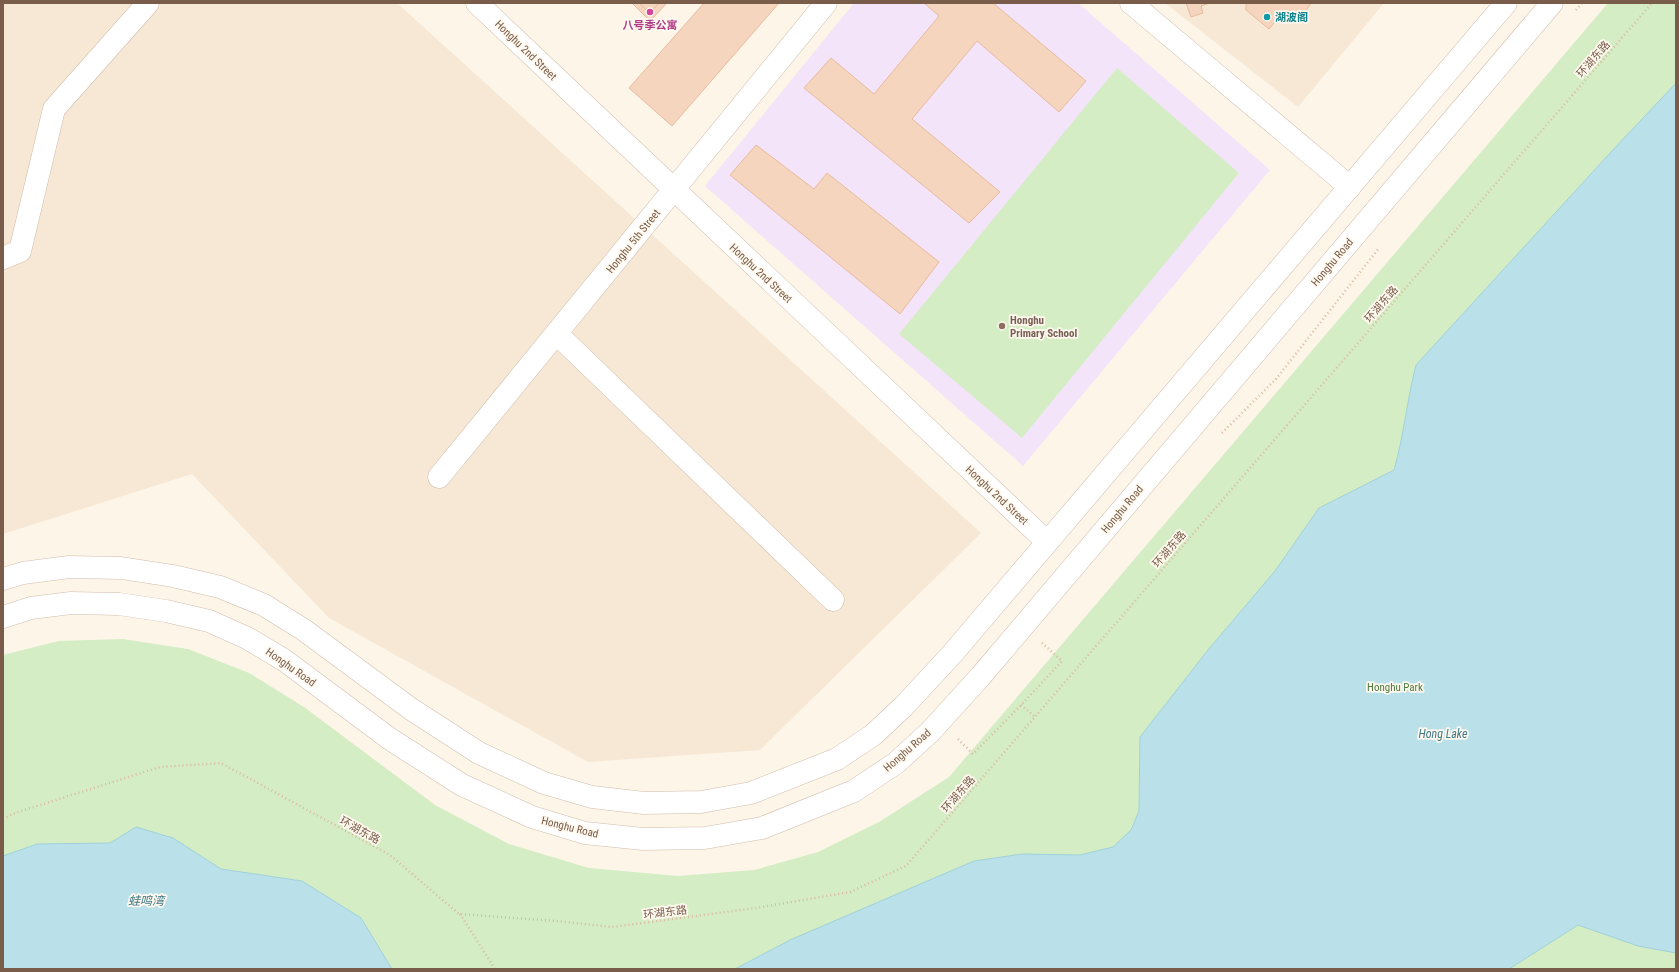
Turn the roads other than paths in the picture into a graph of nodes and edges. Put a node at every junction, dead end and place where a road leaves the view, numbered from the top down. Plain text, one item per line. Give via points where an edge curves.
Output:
1 (148, 3) edge
2 (477, 3) edge
3 (826, 3) edge
4 (1131, 3) edge
5 (1506, 3) edge
6 (1552, 3) edge
7 (1350, 187) junction
8 (674, 191) junction
9 (3, 258) edge
10 (557, 334) junction
11 (439, 477) dead end
12 (1047, 542) junction
13 (3, 580) edge
14 (833, 600) dead end
15 (3, 617) edge

1 - 9 street via 54,109 20,251
2 - 8 street, Honghu 2nd Street
3 - 8 street, Honghu 5th Street
4 - 7 street
5 - 7 street
6 - 15 street, Honghu Road via 930,732 896,763 854,791 762,828 705,838 643,839 585,833 532,817 462,785 390,739 284,660 247,638 208,621 119,604 79,603 31,608
7 - 12 street
8 - 10 street, Honghu 5th Street
8 - 12 street, Honghu 2nd Street
10 - 11 street, Honghu 5th Street
10 - 14 street
12 - 13 street via 953,653 904,706 873,734 836,759 751,793 701,802 644,803 592,797 544,783 479,753 411,709 304,630 264,605 220,587 121,568 69,567 23,573

